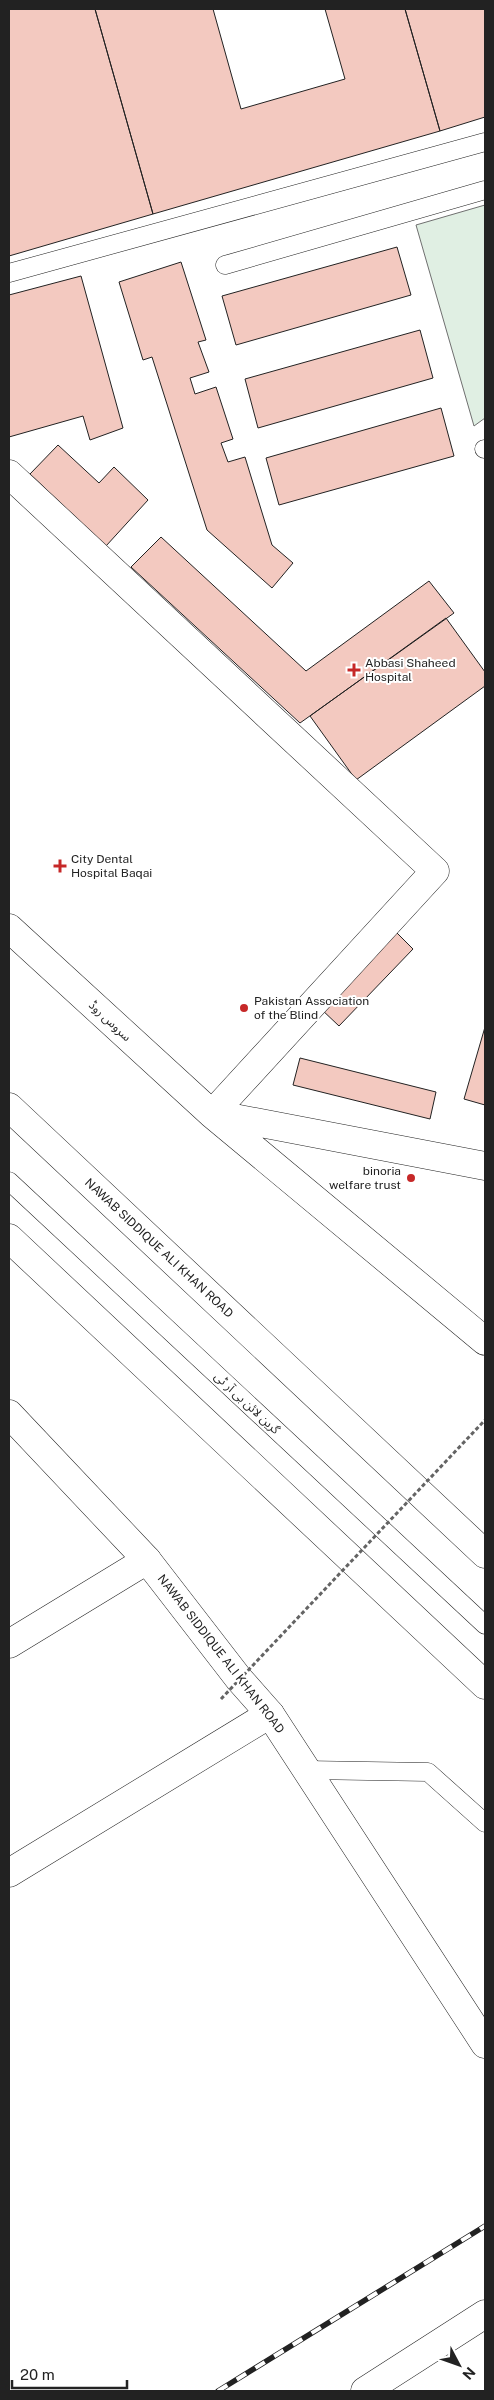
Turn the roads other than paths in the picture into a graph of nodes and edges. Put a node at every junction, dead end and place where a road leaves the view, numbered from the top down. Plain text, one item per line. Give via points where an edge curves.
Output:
1 (485, 142) edge
2 (485, 190) edge
3 (225, 265) dead end
4 (9, 273) edge
5 (9, 474) edge
6 (9, 928) edge
7 (9, 1107) edge
8 (212, 1114) junction
9 (485, 1166) edge
10 (9, 1181) edge
11 (9, 1238) edge
12 (485, 1341) edge
13 (9, 1414) edge
14 (485, 1554) edge
15 (147, 1560) junction
16 (485, 1625) edge
17 (9, 1644) edge
18 (485, 1685) edge
19 (270, 1714) junction
20 (307, 1770) junction
21 (485, 1823) edge
22 (9, 1873) edge
23 (485, 2044) edge
24 (485, 2314) edge
25 (365, 2391) edge

1 - 4 lane
2 - 3 lane
5 - 8 street via 435,872
6 - 8 street, سروس روڈ
7 - 14 street, NAWAB SIDDIQUE ALI KHAN ROAD
8 - 9 street
8 - 12 street, سروس روڈ
10 - 16 lane, گرین لائن بی آر ٹی
11 - 18 street
13 - 15 street, NAWAB SIDDIQUE ALI KHAN ROAD
15 - 17 street
15 - 19 street, NAWAB SIDDIQUE ALI KHAN ROAD
19 - 20 street, NAWAB SIDDIQUE ALI KHAN ROAD
19 - 22 street
20 - 21 lane via 428,1772
20 - 23 street, NAWAB SIDDIQUE ALI KHAN ROAD
24 - 25 street

